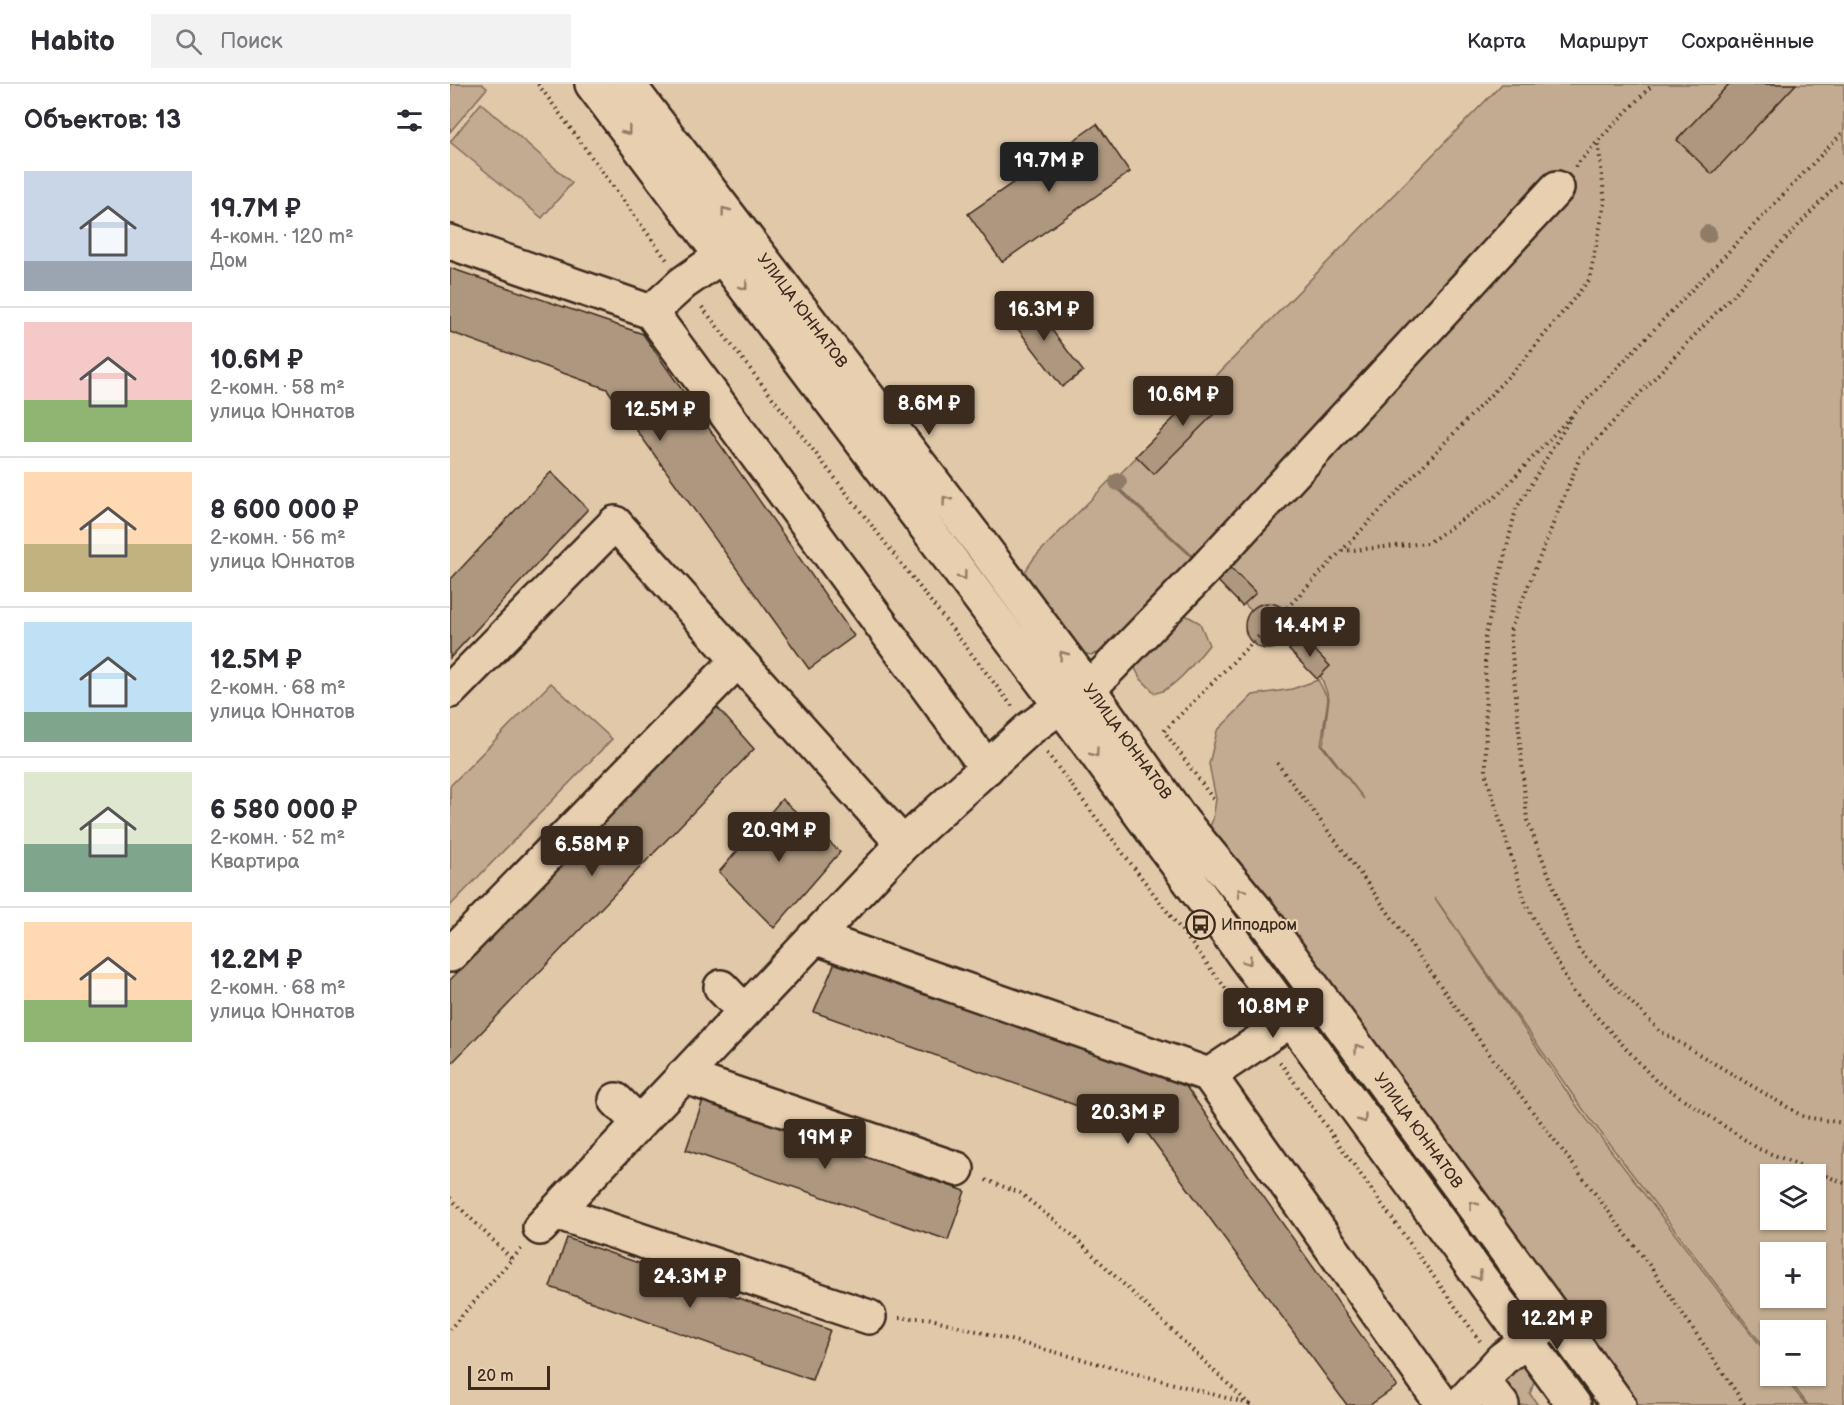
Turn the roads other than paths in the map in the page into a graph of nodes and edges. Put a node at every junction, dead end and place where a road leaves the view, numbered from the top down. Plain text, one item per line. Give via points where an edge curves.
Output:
1 (592, 84) edge
2 (628, 84) edge
3 (1557, 188) road end
4 (450, 242) edge
5 (734, 248) junction
6 (651, 312) junction
7 (738, 660) junction
8 (1089, 689) junction
9 (450, 691) edge
10 (1061, 706) junction
11 (987, 768) junction
12 (903, 844) junction
13 (814, 937) junction
14 (450, 955) edge
15 (721, 987) dead end
16 (744, 1011) junction
17 (1291, 1020) junction
18 (1209, 1075) junction
19 (683, 1076) junction
20 (616, 1100) dead end
21 (639, 1123) junction
22 (957, 1169) road end
23 (869, 1317) road end
24 (1556, 1319) junction
25 (1526, 1341) junction
26 (1492, 1396) edge
27 (1443, 1405) edge
28 (1460, 1405) edge
29 (1574, 1405) edge
30 (1619, 1405) edge

1 -> 5 main road, УЛИЦА ЮННАТОВ
5 -> 2 main road, УЛИЦА ЮННАТОВ
3 - 8 main road
4 - 6 main road
5 - 6 main road via 683,283
8 -> 5 main road, УЛИЦА ЮННАТОВ
5 -> 10 main road, УЛИЦА ЮННАТОВ
6 - 11 main road
7 - 9 main road via 615,522
7 - 12 main road
7 - 14 main road
24 -> 8 main road, УЛИЦА ЮННАТОВ
10 - 11 main road
10 -> 17 main road, УЛИЦА ЮННАТОВ
11 - 12 main road
12 - 13 main road
13 - 16 main road
13 - 18 main road
15 - 16 main road
16 - 19 main road
17 - 18 main road
17 -> 25 main road, УЛИЦА ЮННАТОВ
18 - 27 main road
19 - 21 main road
19 - 22 main road
20 - 21 main road
21 - 23 main road via 548,1220
24 - 25 main road
24 - 30 main road, УЛИЦА ЮННАТОВ
25 - 26 main road via 1502,1359
25 - 29 main road, УЛИЦА ЮННАТОВ
26 - 28 main road

